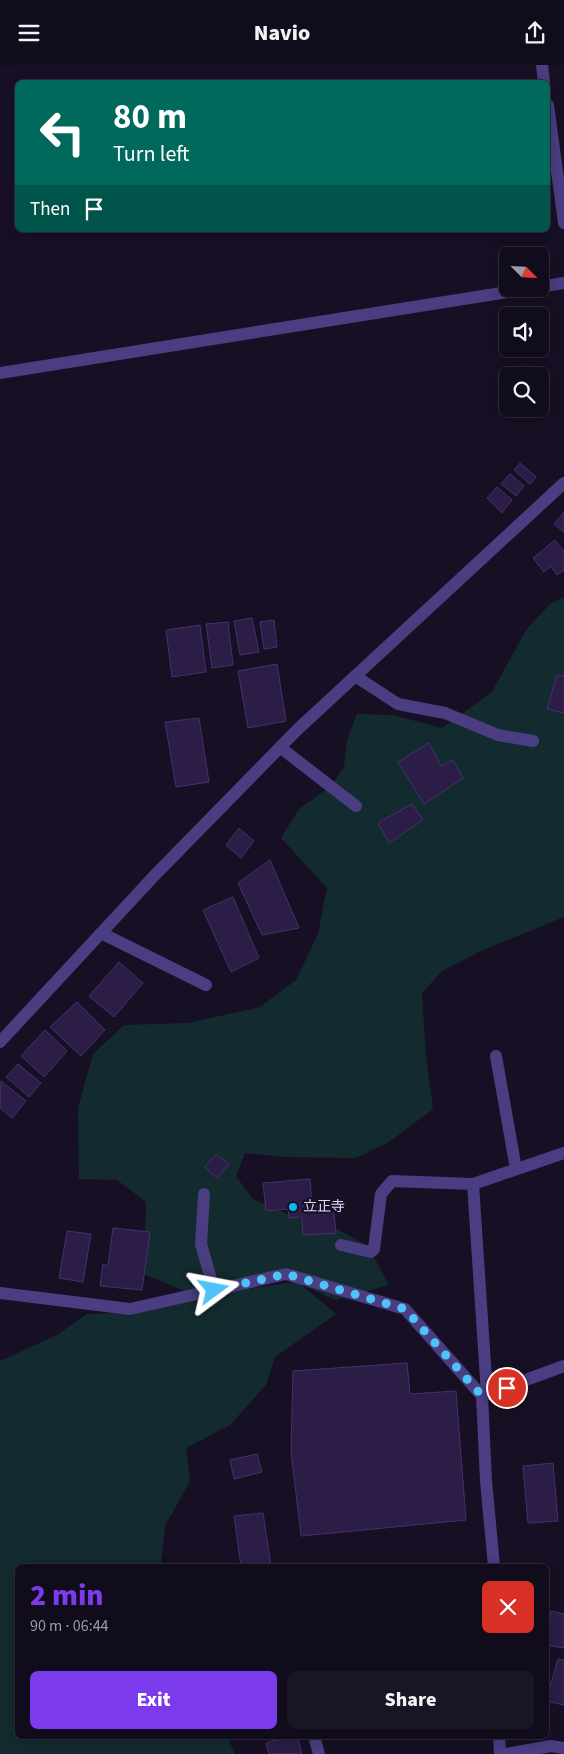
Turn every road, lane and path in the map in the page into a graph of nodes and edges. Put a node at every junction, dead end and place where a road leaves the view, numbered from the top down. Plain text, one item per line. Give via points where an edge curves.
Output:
1 (542, 65) edge
2 (544, 80) edge
3 (550, 120) edge
4 (564, 223) edge
5 (564, 283) edge
6 (549, 286) edge
7 (499, 293) edge
8 (0, 373) edge
9 (564, 483) edge
10 (355, 676) junction
11 (533, 741) dead end
12 (281, 748) junction
13 (356, 806) dead end
14 (101, 933) junction
15 (206, 985) dead end
16 (0, 1042) edge
17 (496, 1056) dead end
18 (564, 1153) edge
19 (516, 1169) junction
20 (472, 1183) junction
21 (204, 1194) dead end
22 (341, 1245) dead end
23 (214, 1290) junction
24 (0, 1293) edge
25 (564, 1366) edge
26 (485, 1395) junction
27 (494, 1564) edge
28 (315, 1739) edge
29 (499, 1739) edge
30 (564, 1748) edge
31 (318, 1754) edge
32 (500, 1754) edge
33 (506, 1754) edge

1 - 2 street
3 - 4 street
5 - 6 street
7 - 8 street
9 - 10 street
10 - 11 street via 398,704 445,713 498,735
10 - 12 street
12 - 13 street
12 - 14 street
14 - 15 street
14 - 16 street
17 - 19 street
18 - 19 street
19 - 20 street
20 - 22 street via 392,1181 381,1194 374,1249 371,1252
20 - 26 street
21 - 23 street via 201,1244
23 - 24 street via 130,1309
23 - 26 street via 286,1274 405,1309
25 - 26 street
26 - 27 street via 486,1481
28 - 31 street
29 - 32 street
30 - 33 street via 551,1746

